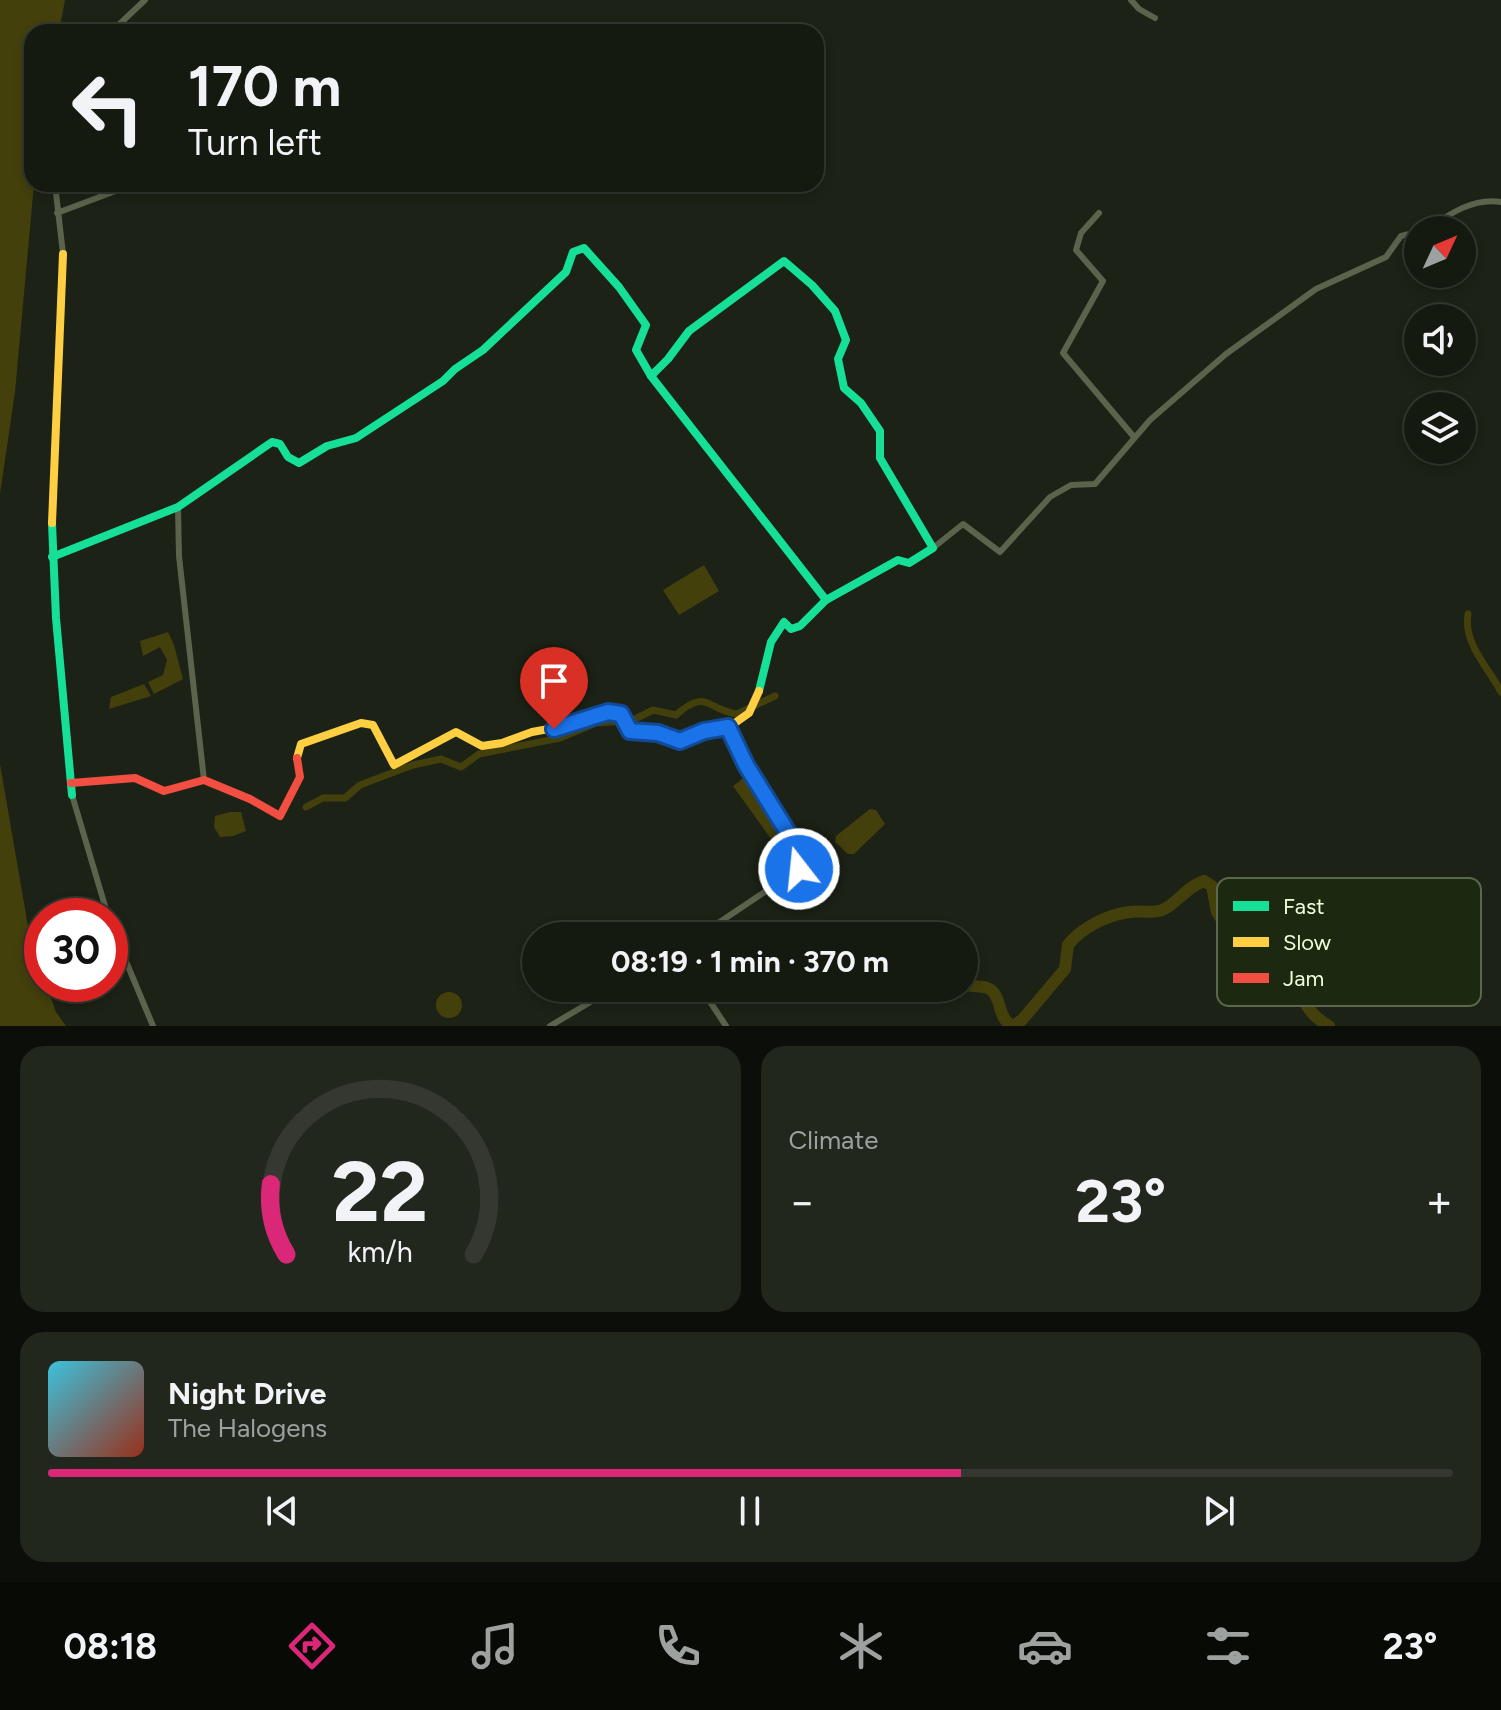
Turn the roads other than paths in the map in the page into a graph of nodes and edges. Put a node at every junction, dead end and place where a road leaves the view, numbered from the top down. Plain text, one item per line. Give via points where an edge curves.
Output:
1 (145, 0) edge
2 (1131, 0) edge
3 (1155, 18) dead end
4 (120, 24) edge
5 (56, 192) edge
6 (113, 192) edge
7 (1501, 202) edge
8 (57, 213) junction
9 (1099, 213) dead end
10 (1446, 216) edge
11 (1404, 235) edge
12 (63, 254) joint
13 (651, 376) junction
14 (1134, 437) junction
15 (178, 507) junction
16 (933, 548) junction
17 (52, 557) junction
18 (826, 600) junction
19 (728, 727) junction
20 (204, 780) junction
21 (71, 783) junction
22 (72, 795) joint
23 (103, 898) edge
24 (720, 922) edge
25 (128, 966) edge
26 (590, 1002) edge
27 (710, 1002) edge
28 (153, 1026) edge
29 (550, 1026) edge
30 (726, 1026) edge

1 - 4 street
2 - 3 street
5 - 8 street
6 - 8 street
7 - 10 street via 1471,204
8 - 12 street
9 - 14 street via 1081,233 1076,250 1103,281 1063,353
11 - 14 street via 1386,257 1316,289 1237,346
12 - 17 street
13 - 15 street via 636,350 646,325 584,248 573,252 566,272 483,350 413,402 356,438 327,446 299,463 272,442
13 - 16 street via 689,331 784,261 835,311 846,340 838,359 844,388 880,431 880,458
13 - 18 street
14 - 16 street via 1095,484 1071,485 1050,497 1000,552 963,524
15 - 17 street
15 - 20 street
16 - 18 street via 909,563 898,560
17 - 21 street
18 - 19 street via 800,626 791,629 784,622 776,628 749,714
19 - 20 street via 680,741 633,732 619,713 608,712 482,746 456,732 394,765 373,725 361,723 301,744 296,760 300,777 280,816
19 - 24 street via 803,857 799,869
20 - 21 street via 164,791 135,778
21 - 22 street
22 - 23 street
25 - 28 street
26 - 29 street
27 - 30 street

